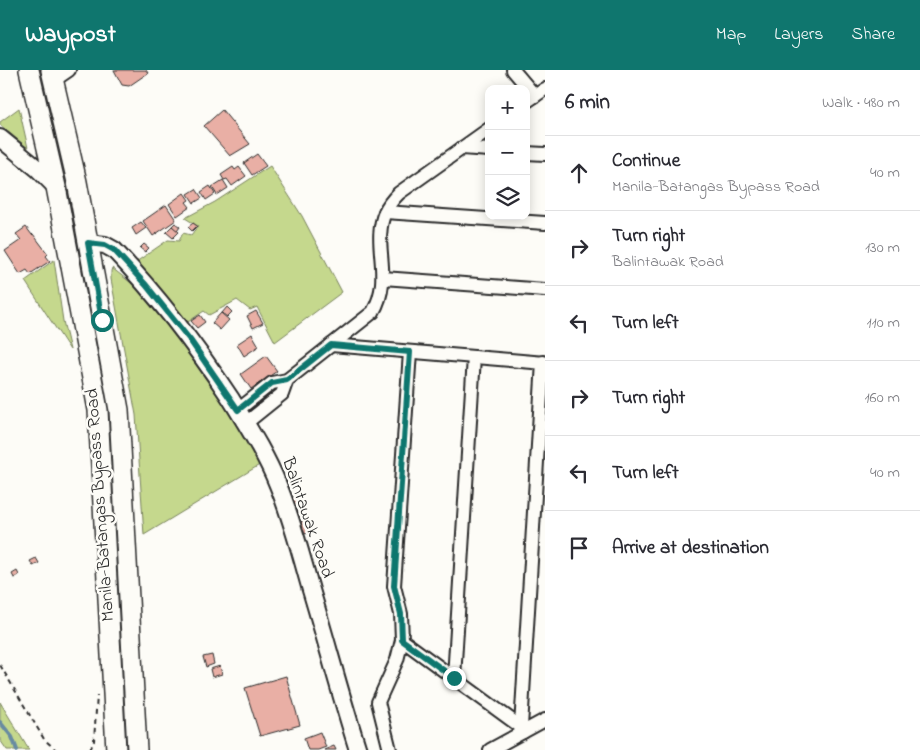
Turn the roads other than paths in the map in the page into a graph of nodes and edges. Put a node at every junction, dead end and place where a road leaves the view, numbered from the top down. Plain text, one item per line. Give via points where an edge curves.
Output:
1 (29, 70) edge
2 (69, 70) edge
3 (513, 70) edge
4 (52, 76) edge
5 (535, 96) edge
6 (488, 130) edge
7 (0, 138) edge
8 (462, 148) junction
9 (485, 150) edge
10 (530, 153) edge
11 (545, 154) edge
12 (56, 186) junction
13 (385, 212) junction
14 (545, 223) edge
15 (88, 243) junction
16 (383, 278) junction
17 (545, 290) edge
18 (102, 320) junction
19 (81, 323) junction
20 (331, 345) junction
21 (410, 352) junction
22 (474, 357) junction
23 (544, 363) edge
24 (242, 417) junction
25 (402, 640) junction
26 (133, 675) junction
27 (454, 678) junction
28 (105, 682) junction
29 (545, 720) edge
30 (522, 729) junction
31 (504, 747) edge
32 (103, 750) edge
33 (116, 750) edge
34 (122, 750) edge
35 (136, 750) edge
36 (358, 750) edge
37 (390, 750) edge
38 (490, 750) edge

1 - 12 main road, Manila-Batangas Bypass Road
2 - 4 street
3 - 5 street
4 - 15 main road, Manila-Batangas Bypass Road
6 - 8 street
7 - 12 street
8 - 9 street
8 - 13 street via 399,193
10 - 11 street
12 - 19 main road, Manila-Batangas Bypass Road
13 - 14 street
13 - 16 street via 380,239
15 - 18 main road, Manila-Batangas Bypass Road
15 - 24 street, Balintawak Road via 114,250 146,285 190,340
16 - 17 street
16 - 20 street via 373,312
18 - 19 main road
18 - 26 main road, Manila-Batangas Bypass Road via 119,410
19 - 28 main road, Manila-Batangas Bypass Road via 98,410
20 - 21 street
20 - 24 street via 287,380 272,383
21 - 22 street
21 - 25 street via 394,586 401,614
22 - 23 street
22 - 27 street
23 - 30 street
24 - 36 street, Balintawak Road via 272,472 286,507
25 - 27 street
25 - 37 street via 397,660 378,702
26 - 34 main road, Manila-Batangas Bypass Road
26 - 35 main road, Manila-Batangas Bypass Road
27 - 30 street
28 - 32 main road, Manila-Batangas Bypass Road via 107,734
28 - 33 main road, Manila-Batangas Bypass Road
29 - 30 street
30 - 31 street
31 - 38 street

